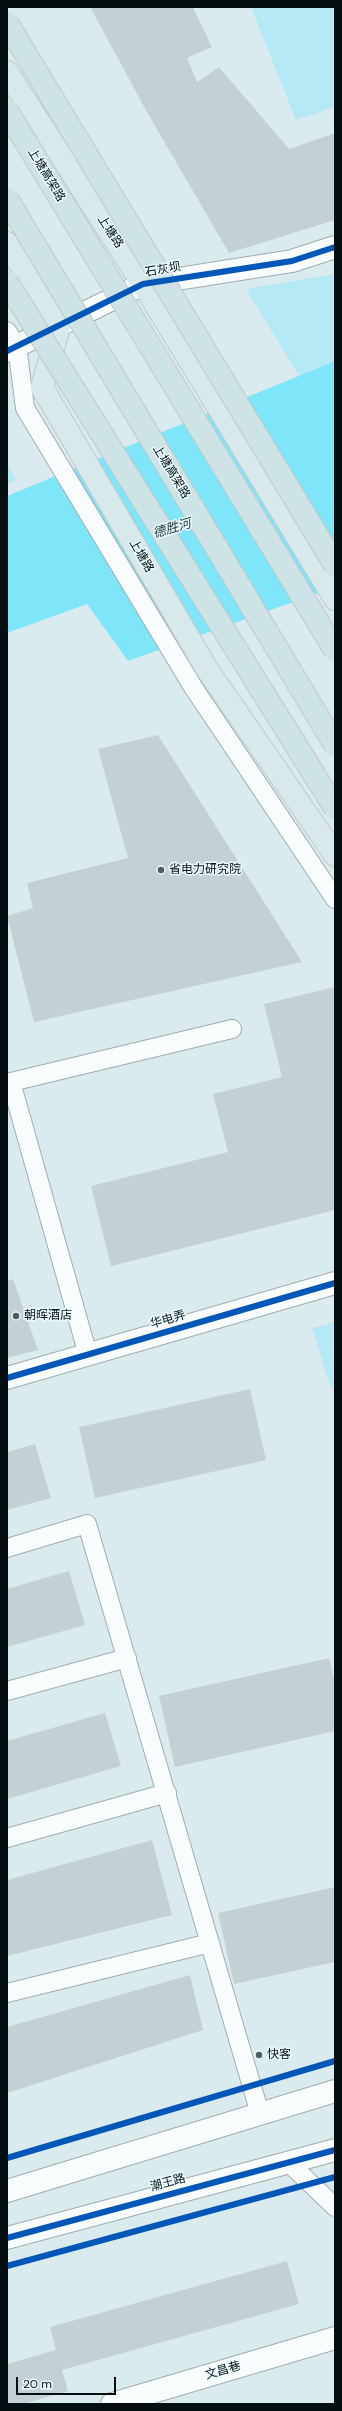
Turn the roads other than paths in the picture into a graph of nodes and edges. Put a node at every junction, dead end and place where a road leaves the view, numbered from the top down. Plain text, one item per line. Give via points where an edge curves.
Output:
1 (7, 23) edge
2 (7, 72) edge
3 (7, 111) edge
4 (7, 199) edge
5 (7, 243) edge
6 (335, 247) edge
7 (7, 282) edge
8 (143, 284) junction
9 (59, 327) junction
10 (10, 343) edge
11 (335, 565) edge
12 (335, 599) edge
13 (335, 650) edge
14 (335, 745) edge
15 (335, 808) edge
16 (335, 855) edge
17 (335, 899) edge
18 (232, 1029) dead end
19 (335, 1283) edge
20 (88, 1355) junction
21 (7, 1378) edge
22 (7, 1548) edge
23 (127, 1658) junction
24 (7, 1691) edge
25 (166, 1793) junction
26 (7, 1838) edge
27 (210, 1943) junction
28 (7, 1992) edge
29 (335, 2091) edge
30 (260, 2114) junction
31 (335, 2150) edge
32 (289, 2163) junction
33 (7, 2191) edge
34 (335, 2207) edge
35 (7, 2238) edge
36 (335, 2338) edge
37 (112, 2404) edge

1 - 11 highway, bridge
2 - 8 main road, 上塘路
3 - 13 highway, 上塘高架路, bridge
4 - 14 highway, 上塘高架路, bridge
5 - 9 main road
6 - 8 street, 石灰坝 via 292,261
7 - 15 highway, bridge
8 - 9 street, 石灰坝
8 - 12 main road, 上塘路
9 - 10 street, 石灰坝
9 - 16 main road, 上塘路 via 42,387 207,669
10 - 17 lane via 25,408 193,687
18 - 20 lane via 11,1082
19 - 20 street, 华电弄
20 - 21 street, 华电弄
22 - 23 lane via 87,1524
23 - 24 lane
23 - 25 lane
25 - 26 lane
25 - 27 lane
27 - 28 lane
27 - 30 lane
29 - 30 street
30 - 33 street
31 - 32 street, 潮王路
32 - 34 lane
32 - 35 street, 潮王路
36 - 37 street, 文昌巷

